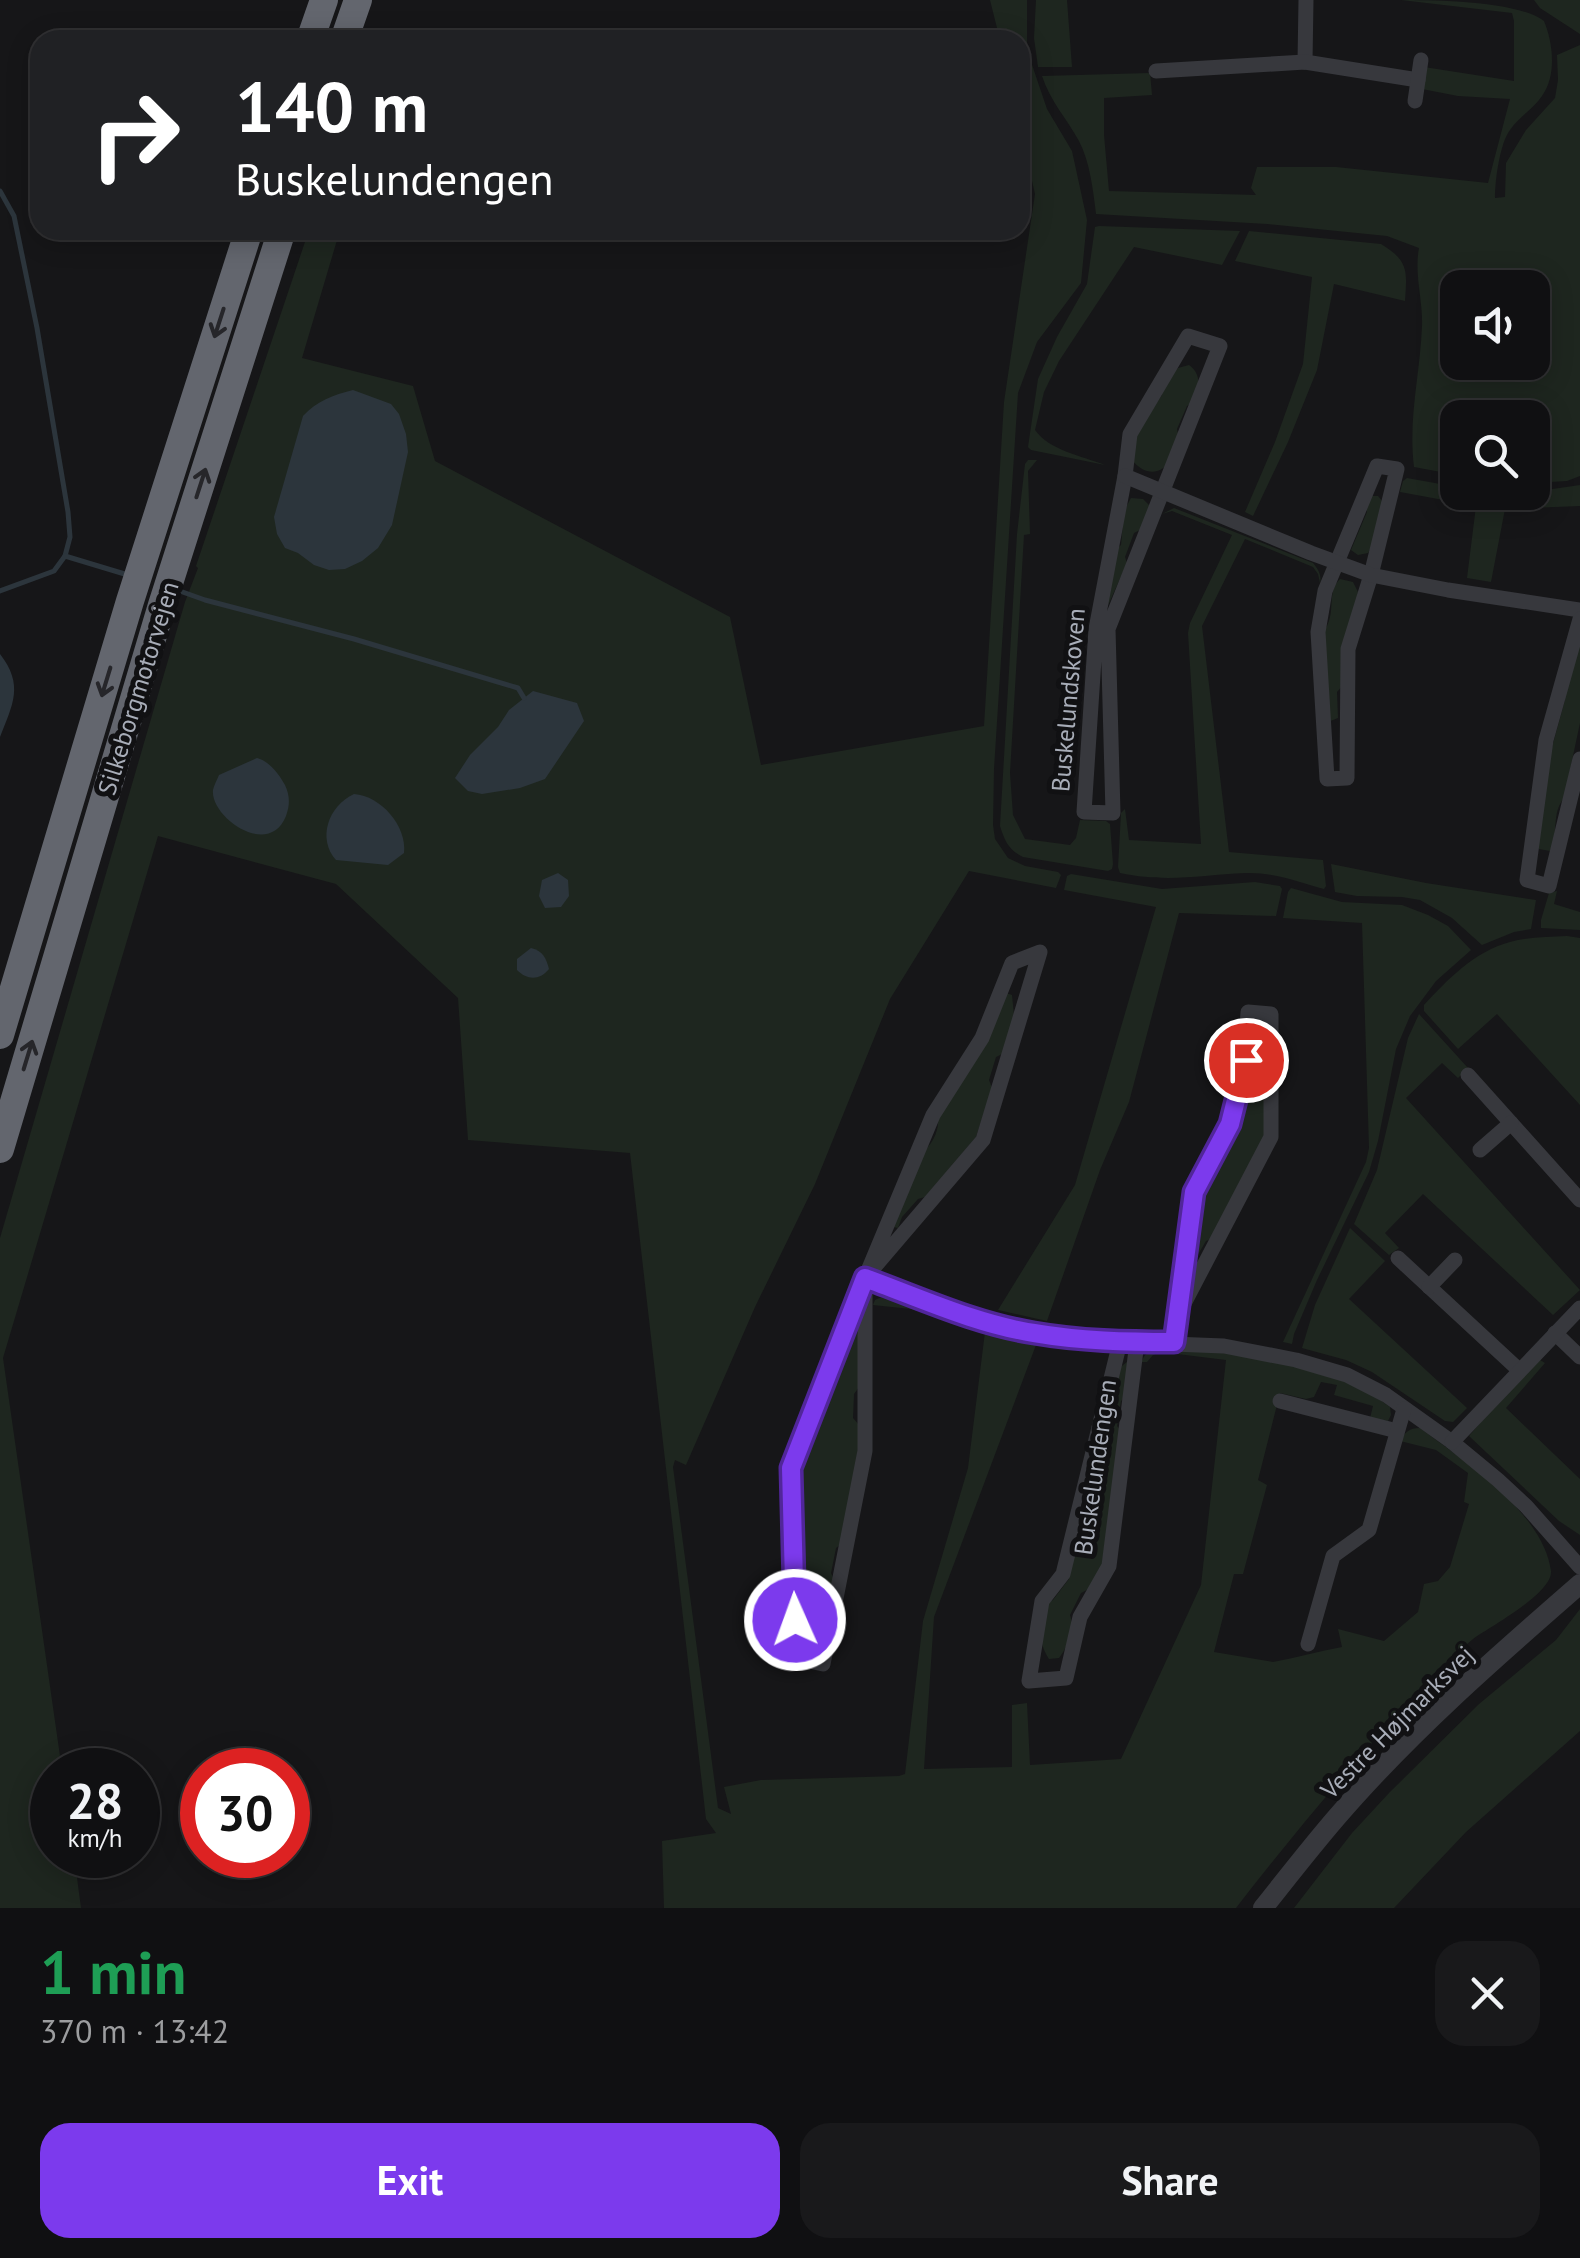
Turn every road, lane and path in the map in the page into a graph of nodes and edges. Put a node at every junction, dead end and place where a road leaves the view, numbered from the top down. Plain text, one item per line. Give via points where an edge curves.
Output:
1 (324, 0) edge
2 (358, 0) edge
3 (1306, 0) edge
4 (314, 30) edge
5 (348, 30) edge
6 (1421, 60) dead end
7 (1305, 62) junction
8 (1156, 70) dead end
9 (1418, 80) junction
10 (1415, 101) dead end
11 (246, 240) edge
12 (279, 240) edge
13 (1126, 476) junction
14 (1162, 492) junction
15 (1336, 563) junction
16 (1371, 574) junction
17 (1580, 610) edge
18 (1580, 619) edge
19 (1580, 760) edge
20 (0, 1035) edge
21 (1468, 1076) dead end
22 (1511, 1123) junction
23 (0, 1148) edge
24 (1480, 1150) dead end
25 (1580, 1200) edge
26 (1398, 1258) dead end
27 (1455, 1260) dead end
28 (865, 1278) junction
29 (1429, 1287) junction
30 (1580, 1308) edge
31 (1177, 1318) junction
32 (1556, 1333) junction
33 (1120, 1342) junction
34 (1137, 1342) junction
35 (1174, 1342) junction
36 (1580, 1357) edge
37 (1519, 1370) junction
38 (1280, 1401) dead end
39 (1404, 1409) junction
40 (1397, 1431) junction
41 (1452, 1442) junction
42 (1580, 1567) edge
43 (1580, 1584) edge
44 (1308, 1644) dead end
45 (1264, 1908) edge

1 - 4 highway
2 - 5 highway
3 - 7 street
6 - 9 street
7 - 8 street
7 - 9 street
9 - 10 street
11 -> 20 highway, Silkeborgmotorvejen
23 -> 12 highway, Silkeborgmotorvejen
13 - 14 street
13 - 14 street, Buskelundskoven via 1130,434 1188,336 1220,346
13 - 14 street, Buskelundskoven via 1096,629 1084,812 1113,813 1108,630
14 - 15 street
15 - 16 street
15 - 16 street via 1377,466 1397,469
15 - 16 street via 1318,632 1327,779 1347,778 1348,649
16 - 17 street
18 - 19 street via 1546,740 1527,880 1549,886
21 - 22 street
22 - 24 street
22 - 25 street
26 - 29 street
27 - 29 street
28 - 28 street via 983,1140 1040,952 1012,962 982,1038 933,1115
28 - 28 street via 791,1468 796,1658 823,1664 864,1451
28 - 33 street via 1032,1333
29 - 37 street
30 - 32 street
31 - 31 street via 1271,1137 1271,1014 1248,1012 1246,1060 1230,1124 1194,1192
31 - 35 street
32 - 36 street
32 - 37 street
33 - 34 street
33 - 34 street, Buskelundengen via 1063,1574 1042,1600 1029,1681 1066,1678 1080,1618 1109,1566
34 - 35 street
35 - 39 street via 1296,1360 1347,1375
37 - 41 street
38 - 40 street
39 - 40 street
39 - 41 street
40 - 44 street via 1369,1530 1333,1556
41 - 42 street via 1526,1506
43 - 45 street, Vestre Højmarksvej via 1376,1775

